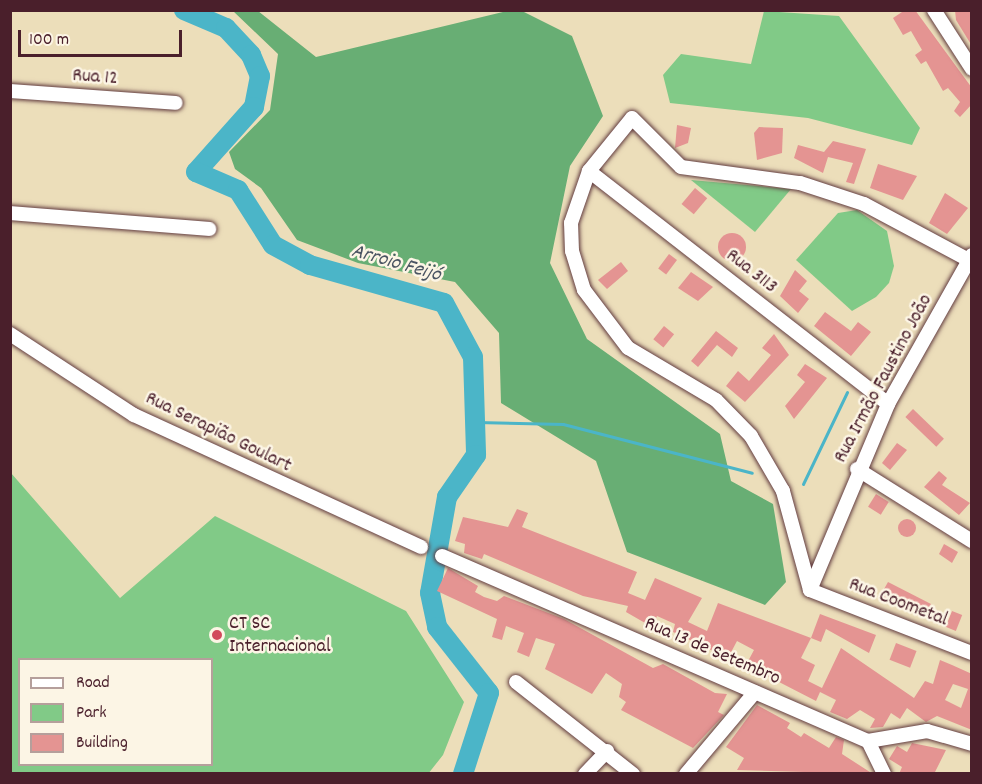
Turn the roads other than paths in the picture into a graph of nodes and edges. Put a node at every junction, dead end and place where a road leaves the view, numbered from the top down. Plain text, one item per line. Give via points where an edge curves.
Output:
1 (934, 10) edge
2 (972, 69) edge
3 (10, 91) edge
4 (176, 103) dead end
5 (590, 171) junction
6 (10, 213) edge
7 (208, 229) dead end
8 (970, 258) edge
9 (966, 280) edge
10 (10, 334) edge
11 (888, 404) junction
12 (857, 469) junction
13 (972, 542) edge
14 (421, 547) dead end
15 (442, 556) dead end
16 (810, 590) junction
17 (972, 653) edge
18 (516, 682) dead end
19 (755, 692) junction
20 (868, 741) junction
21 (972, 744) edge
22 (607, 751) junction
23 (585, 774) edge
24 (633, 774) edge
25 (686, 774) edge
26 (884, 774) edge

1 - 2 street
3 - 4 street, Rua 12
5 - 8 street via 632,118 681,167 800,183 864,204
5 - 11 street, Rua 3113
5 - 16 street via 571,223 572,251 584,290 628,348 716,400 751,436 783,491
6 - 7 street
8 - 9 street, Rua Irmão Faustino João
9 - 11 street, Rua Irmão Faustino João
10 - 14 street, Rua Serapião Goulart via 135,415
11 - 12 street, Rua Irmão Faustino João
12 - 13 street
12 - 16 street, Rua Irmão Faustino João
15 - 19 street, Rua 13 de Setembro
16 - 17 street, Rua Coometal
18 - 22 street
19 - 20 street, Rua 13 de Setembro
19 - 25 street
20 - 21 street via 927,731
20 - 26 street
22 - 23 street
22 - 24 street

